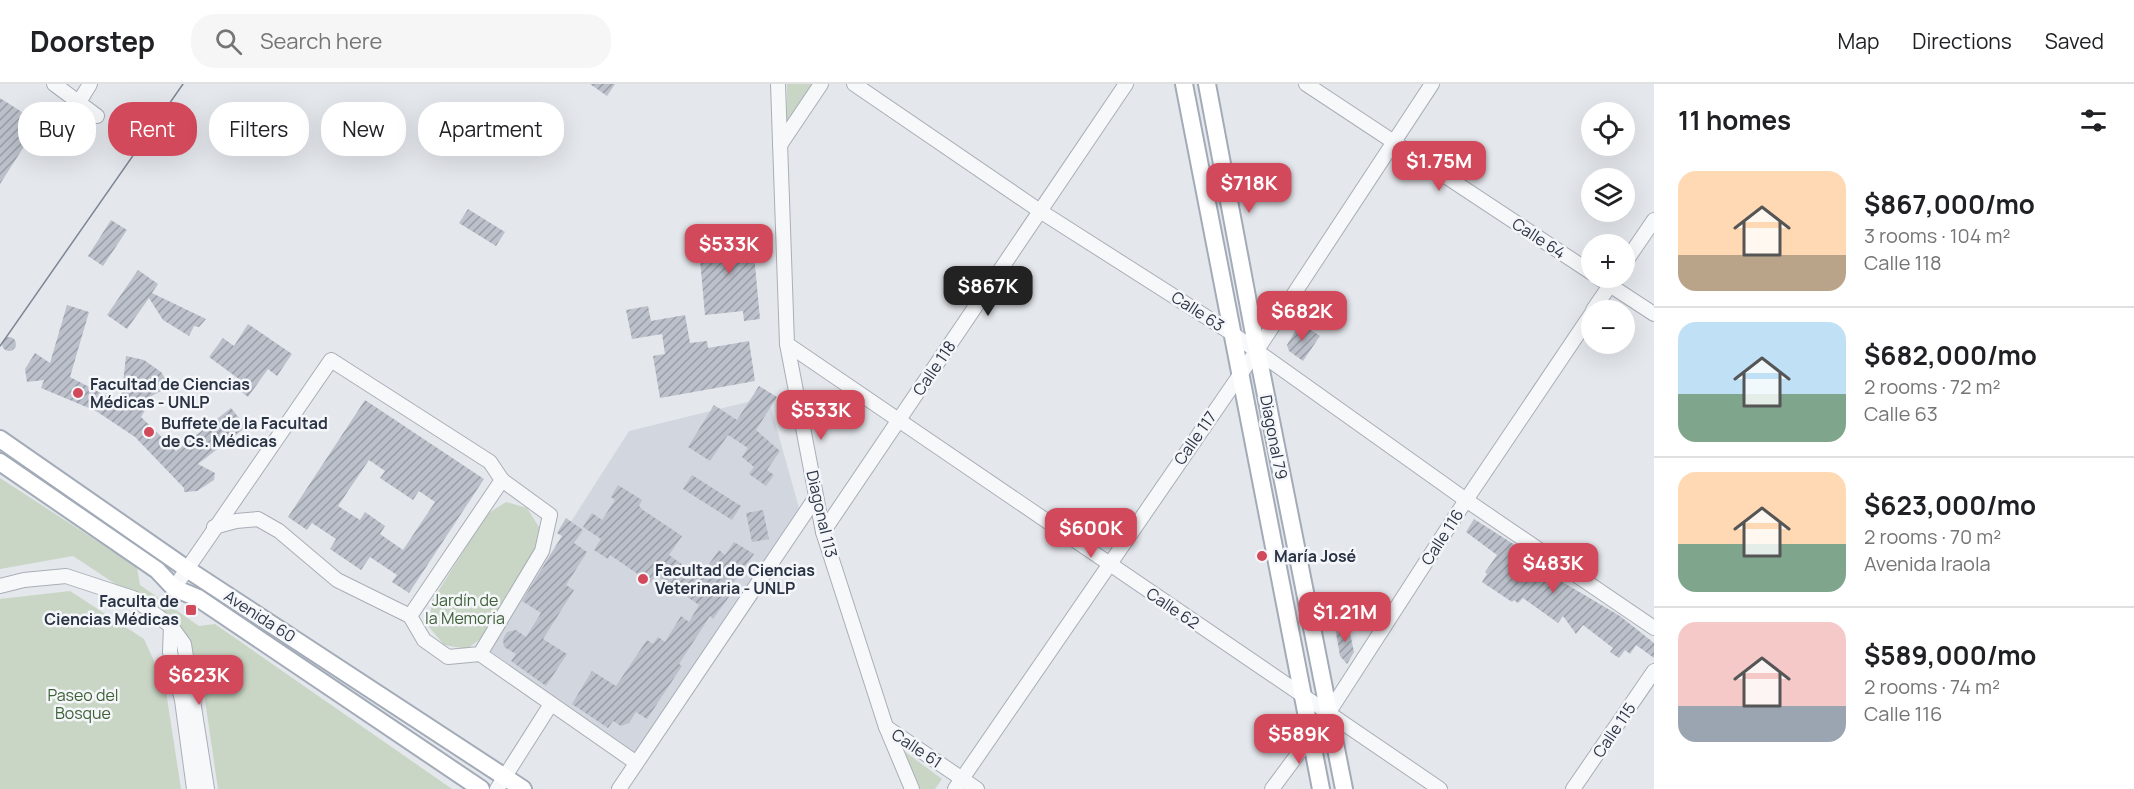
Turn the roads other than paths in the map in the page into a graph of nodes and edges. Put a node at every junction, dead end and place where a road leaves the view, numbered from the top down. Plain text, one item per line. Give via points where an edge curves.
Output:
1 (54, 84) edge
2 (90, 84) edge
3 (778, 84) edge
4 (821, 84) edge
5 (854, 84) edge
6 (1126, 84) edge
7 (1184, 84) edge
8 (1208, 84) edge
9 (1306, 84) edge
10 (1432, 84) edge
11 (79, 102) joint
12 (1392, 142) junction
13 (780, 145) junction
14 (1040, 211) junction
15 (1654, 220) edge
16 (1635, 248) edge
17 (1581, 266) edge
18 (1619, 288) edge
19 (1654, 314) edge
20 (1581, 328) edge
21 (1233, 334) junction
22 (787, 344) junction
23 (1257, 350) junction
24 (1240, 373) junction
25 (899, 420) junction
26 (0, 439) edge
27 (0, 462) edge
28 (502, 480) junction
29 (816, 497) junction
30 (1466, 500) junction
31 (214, 528) junction
32 (823, 532) junction
33 (1108, 563) junction
34 (187, 569) junction
35 (0, 586) edge
36 (174, 588) junction
37 (410, 616) junction
38 (171, 626) junction
39 (1654, 628) edge
40 (480, 654) junction
41 (1654, 671) edge
42 (1303, 697) junction
43 (551, 704) junction
44 (1329, 712) junction
45 (886, 727) junction
46 (1310, 734) junction
47 (635, 762) junction
48 (501, 783) edge
49 (958, 784) edge
50 (194, 789) edge
51 (207, 789) edge
52 (481, 789) edge
53 (524, 789) edge
54 (619, 789) edge
55 (912, 789) edge
56 (978, 789) edge
57 (1272, 789) edge
58 (1321, 789) edge
59 (1344, 789) edge
60 (1440, 789) edge
61 (1573, 789) edge

1 - 11 street
2 - 11 street
3 - 13 street, Diagonal 113
4 - 13 street
5 - 14 street, Calle 63
6 - 14 street, Calle 118
7 - 21 main road, Diagonal 79
8 - 23 main road, Diagonal 79
9 - 12 street, Calle 64
10 - 12 street, Calle 117
12 - 17 street, Calle 64
12 - 23 street, Calle 117
13 - 22 street, Diagonal 113
14 - 21 street, Calle 63
14 - 25 street, Calle 118
15 - 16 street
18 - 19 street
20 - 30 street, Calle 116
21 - 23 street, Calle 63
21 - 24 main road, Diagonal 79
22 - 25 street, Calle 62
22 - 29 street, Diagonal 113
23 - 24 street, Calle 117
23 - 30 street, Calle 63
23 - 44 main road, Diagonal 79
24 - 33 street, Calle 117
24 - 42 main road, Diagonal 79
25 - 32 street, Calle 118
25 - 33 street, Calle 62
26 - 34 main road, Avenida 60
27 - 36 main road, Avenida 60 via 157,570
28 - 31 street via 490,462 331,360
28 - 37 street
28 - 40 street via 550,515 542,551
29 - 32 street, Diagonal 113
29 - 47 street
30 - 39 street, Calle 63
30 - 44 street, Calle 116
31 - 34 street
31 - 37 street via 258,519 279,531 337,580
32 - 45 street, Diagonal 113
33 - 42 street, Calle 62
33 - 49 street, Calle 117
34 - 36 street
34 - 48 main road, Avenida 60
35 - 38 street via 66,576 133,598
36 - 52 main road, Avenida 60 via 198,598
37 - 40 street via 424,640 448,657
38 - 50 street via 170,652 182,700
38 - 51 street via 184,644
40 - 43 street
41 - 61 street, Calle 115
42 - 44 street, Calle 62
42 - 46 main road, Diagonal 79
43 - 47 street
43 - 48 street
44 - 46 street, Calle 116
44 - 59 main road, Diagonal 79
44 - 60 street, Calle 62
45 - 49 street, Calle 61
45 - 55 street, Diagonal 113
46 - 57 street, Calle 116
46 - 58 main road, Diagonal 79
47 - 54 street
48 - 53 main road, Avenida 60
49 - 56 street, Calle 61

